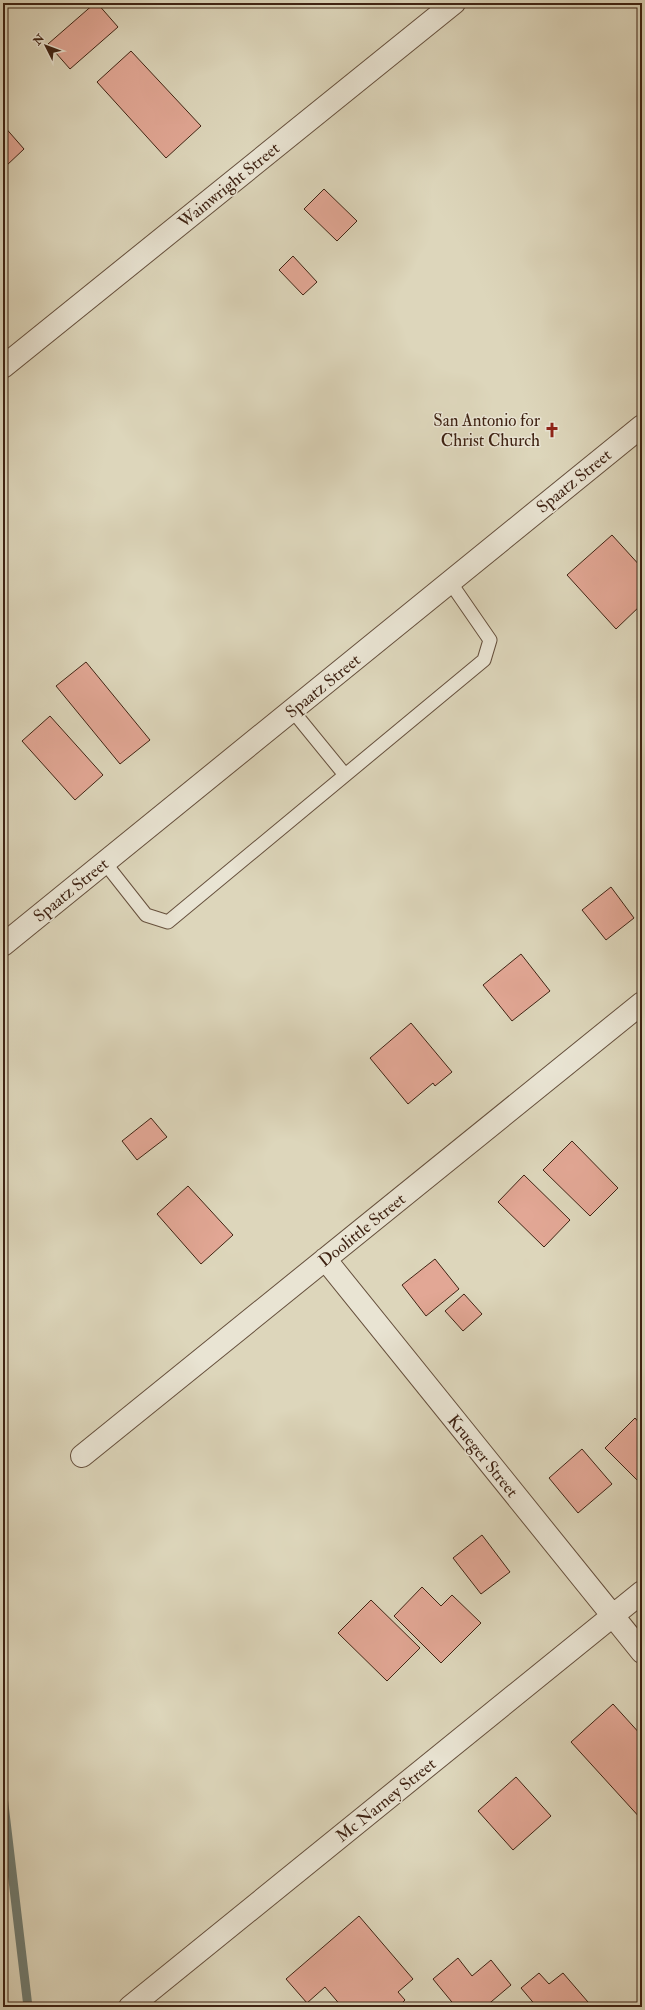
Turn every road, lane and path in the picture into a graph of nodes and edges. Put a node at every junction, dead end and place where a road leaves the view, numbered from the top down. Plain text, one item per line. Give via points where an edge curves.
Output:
1 (454, 3) edge
2 (3, 367) edge
3 (642, 426) edge
4 (450, 582) junction
5 (292, 710) junction
6 (345, 775) junction
7 (105, 863) junction
8 (3, 945) edge
9 (642, 1003) edge
10 (325, 1260) junction
11 (82, 1456) dead end
12 (642, 1592) edge
13 (613, 1616) junction
14 (642, 1652) edge
15 (130, 2007) edge

1 - 2 street, Wainwright Street
3 - 4 street, Spaatz Street
4 - 5 street, Spaatz Street
4 - 6 lane via 490,640 484,660
5 - 6 lane
5 - 7 street, Spaatz Street
6 - 7 lane via 168,922 146,915
7 - 8 street, Spaatz Street
9 - 10 street, Doolittle Street
10 - 11 street, Doolittle Street
10 - 13 street, Krueger Street
12 - 13 street, Mc Narney Street
13 - 14 street, Krueger Street
13 - 15 street, Mc Narney Street

